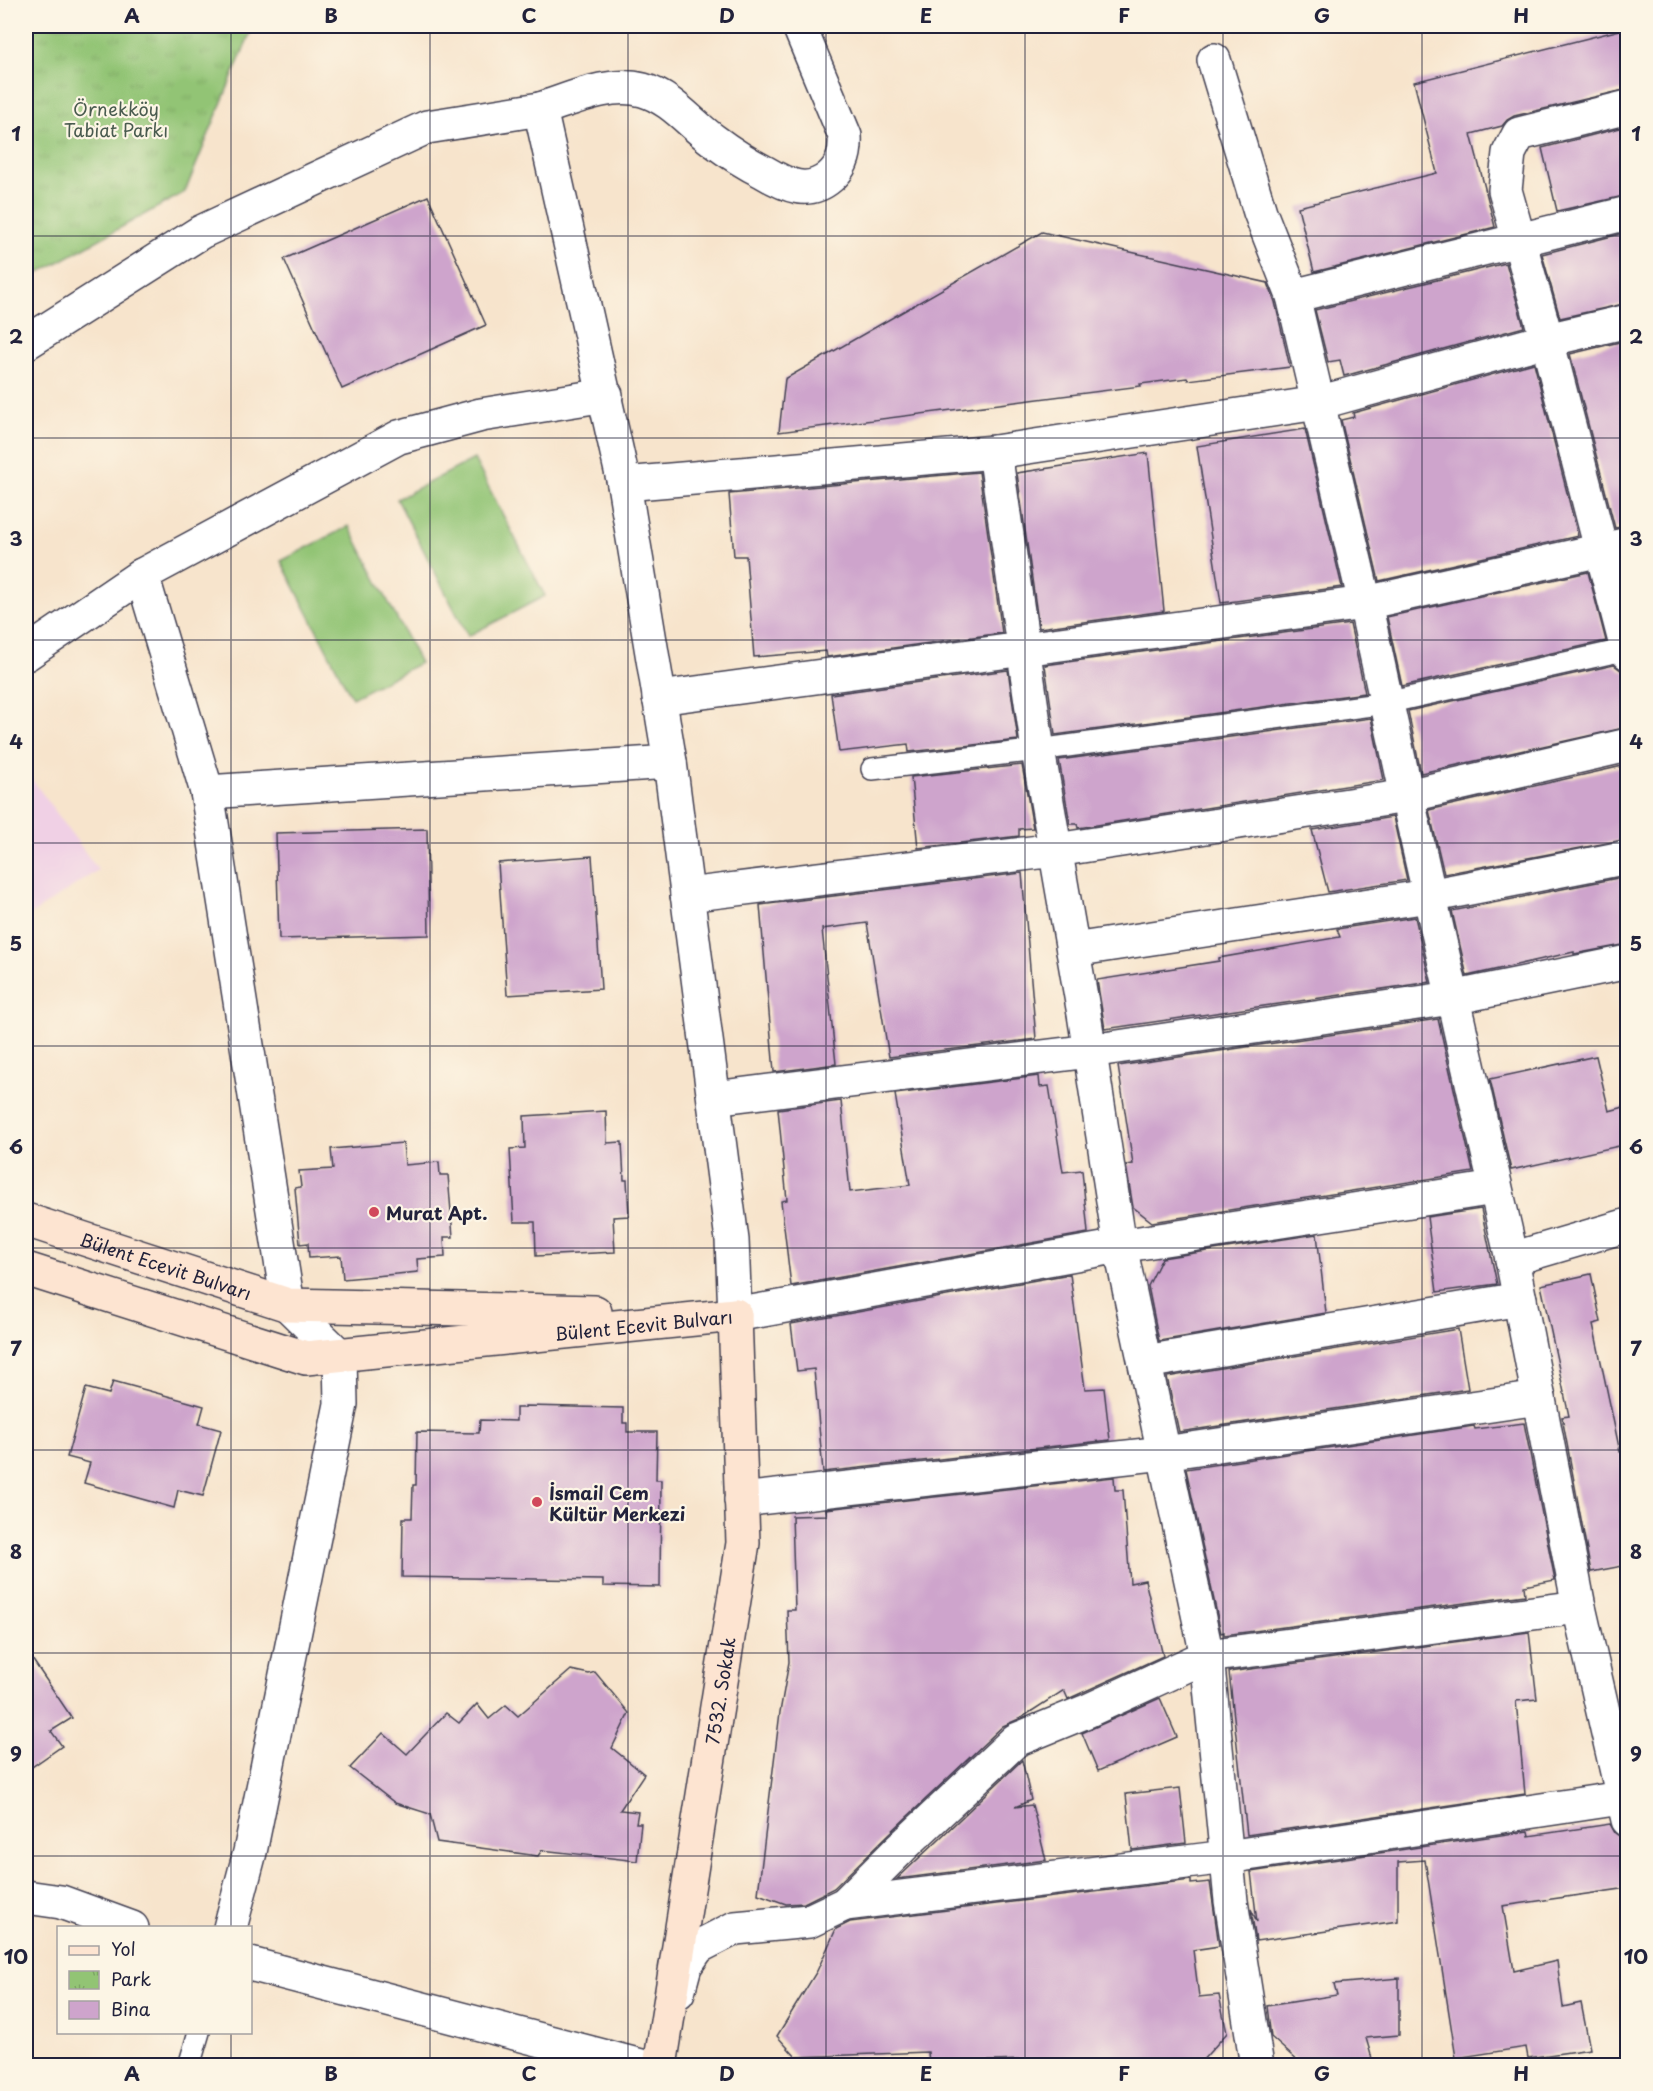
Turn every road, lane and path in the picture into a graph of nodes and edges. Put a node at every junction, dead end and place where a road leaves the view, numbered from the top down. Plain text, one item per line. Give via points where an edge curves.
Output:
1 (799, 26) edge
2 (1214, 60) dead end
3 (1628, 107) edge
4 (540, 109) junction
5 (1628, 213) edge
6 (1518, 239) junction
7 (1293, 296) junction
8 (1628, 321) edge
9 (1547, 340) junction
10 (26, 343) edge
11 (606, 395) junction
12 (1318, 404) junction
13 (995, 452) junction
14 (624, 484) junction
15 (1614, 547) edge
16 (142, 575) junction
17 (1365, 603) junction
18 (1023, 649) junction
19 (1627, 651) edge
20 (26, 654) edge
21 (659, 698) junction
22 (1386, 703) junction
23 (1628, 745) edge
24 (1038, 750) junction
25 (670, 762) junction
26 (872, 769) dead end
27 (207, 792) junction
28 (1407, 796) junction
29 (1056, 850) junction
30 (1628, 857) edge
31 (687, 895) junction
32 (1429, 896) junction
33 (1073, 950) junction
34 (1628, 962) edge
35 (1452, 998) junction
36 (1090, 1051) junction
37 (714, 1098) junction
38 (1495, 1188) junction
39 (26, 1220) edge
40 (1628, 1225) edge
41 (1120, 1246) junction
42 (1512, 1259) junction
43 (26, 1269) edge
44 (1520, 1299) junction
45 (288, 1305) junction
46 (735, 1316) junction
47 (340, 1356) junction
48 (1145, 1362) junction
49 (1539, 1398) junction
50 (1164, 1453) junction
51 (741, 1500) junction
52 (1579, 1607) junction
53 (1207, 1656) junction
54 (1626, 1805) edge
55 (1227, 1857) junction
56 (26, 1897) edge
57 (845, 1904) junction
58 (127, 1926) edge
59 (231, 1926) edge
60 (252, 1965) edge
61 (198, 2034) edge
62 (189, 2066) edge
63 (641, 2066) edge
64 (660, 2066) edge
65 (1257, 2066) edge

1 - 4 street via 845,136 843,162 836,173 812,187 785,185 714,141 668,102 642,90 611,88
2 - 7 street via 1260,212
3 - 6 street via 1519,134 1509,153 1504,190
4 - 10 street via 427,127 201,232
4 - 11 street
5 - 6 street
6 - 7 street
6 - 9 street
7 - 12 street
8 - 9 street
9 - 12 street
9 - 15 street
11 - 14 street
11 - 16 street via 481,415 399,437
12 - 13 street
12 - 17 street
13 - 14 street
13 - 18 street
14 - 21 street
15 - 17 street
15 - 19 street
16 - 20 street
16 - 27 street
17 - 18 street
17 - 22 street
18 - 21 street
18 - 24 street
19 - 22 lane
21 - 25 street
22 - 24 lane
22 - 28 street
23 - 28 street
24 - 26 lane
24 - 29 street
25 - 27 street
25 - 31 street
27 - 45 street
28 - 29 street
28 - 32 street
29 - 31 street
29 - 33 street
30 - 32 street
31 - 37 street
32 - 33 street
32 - 35 street
33 - 36 street
34 - 35 street
35 - 36 street
35 - 38 street
36 - 37 street
36 - 41 street
37 - 46 street via 732,1240
38 - 41 street
38 - 42 street
39 - 45 street, Bülent Ecevit Bulvarı
40 - 42 street
41 - 46 street
41 - 48 street
42 - 44 street
43 - 47 street, Bülent Ecevit Bulvarı via 306,1358
44 - 48 street
44 - 49 street
45 - 46 street, Bülent Ecevit Bulvarı
45 - 47 street
46 - 47 street, Bülent Ecevit Bulvarı
46 - 51 street, 7532. Sokak
47 - 59 street via 341,1404 250,1852
48 - 50 street
49 - 50 street
49 - 52 street
50 - 51 street
50 - 53 street
51 - 64 street, 7532. Sokak via 743,1544
52 - 53 street
52 - 54 street
53 - 55 street
53 - 57 street via 1016,1740
54 - 55 street
55 - 57 street
55 - 65 street
56 - 58 street via 61,1902
57 - 64 street via 810,1921 735,1928 698,1947 686,1966
60 - 63 street
61 - 62 lane

